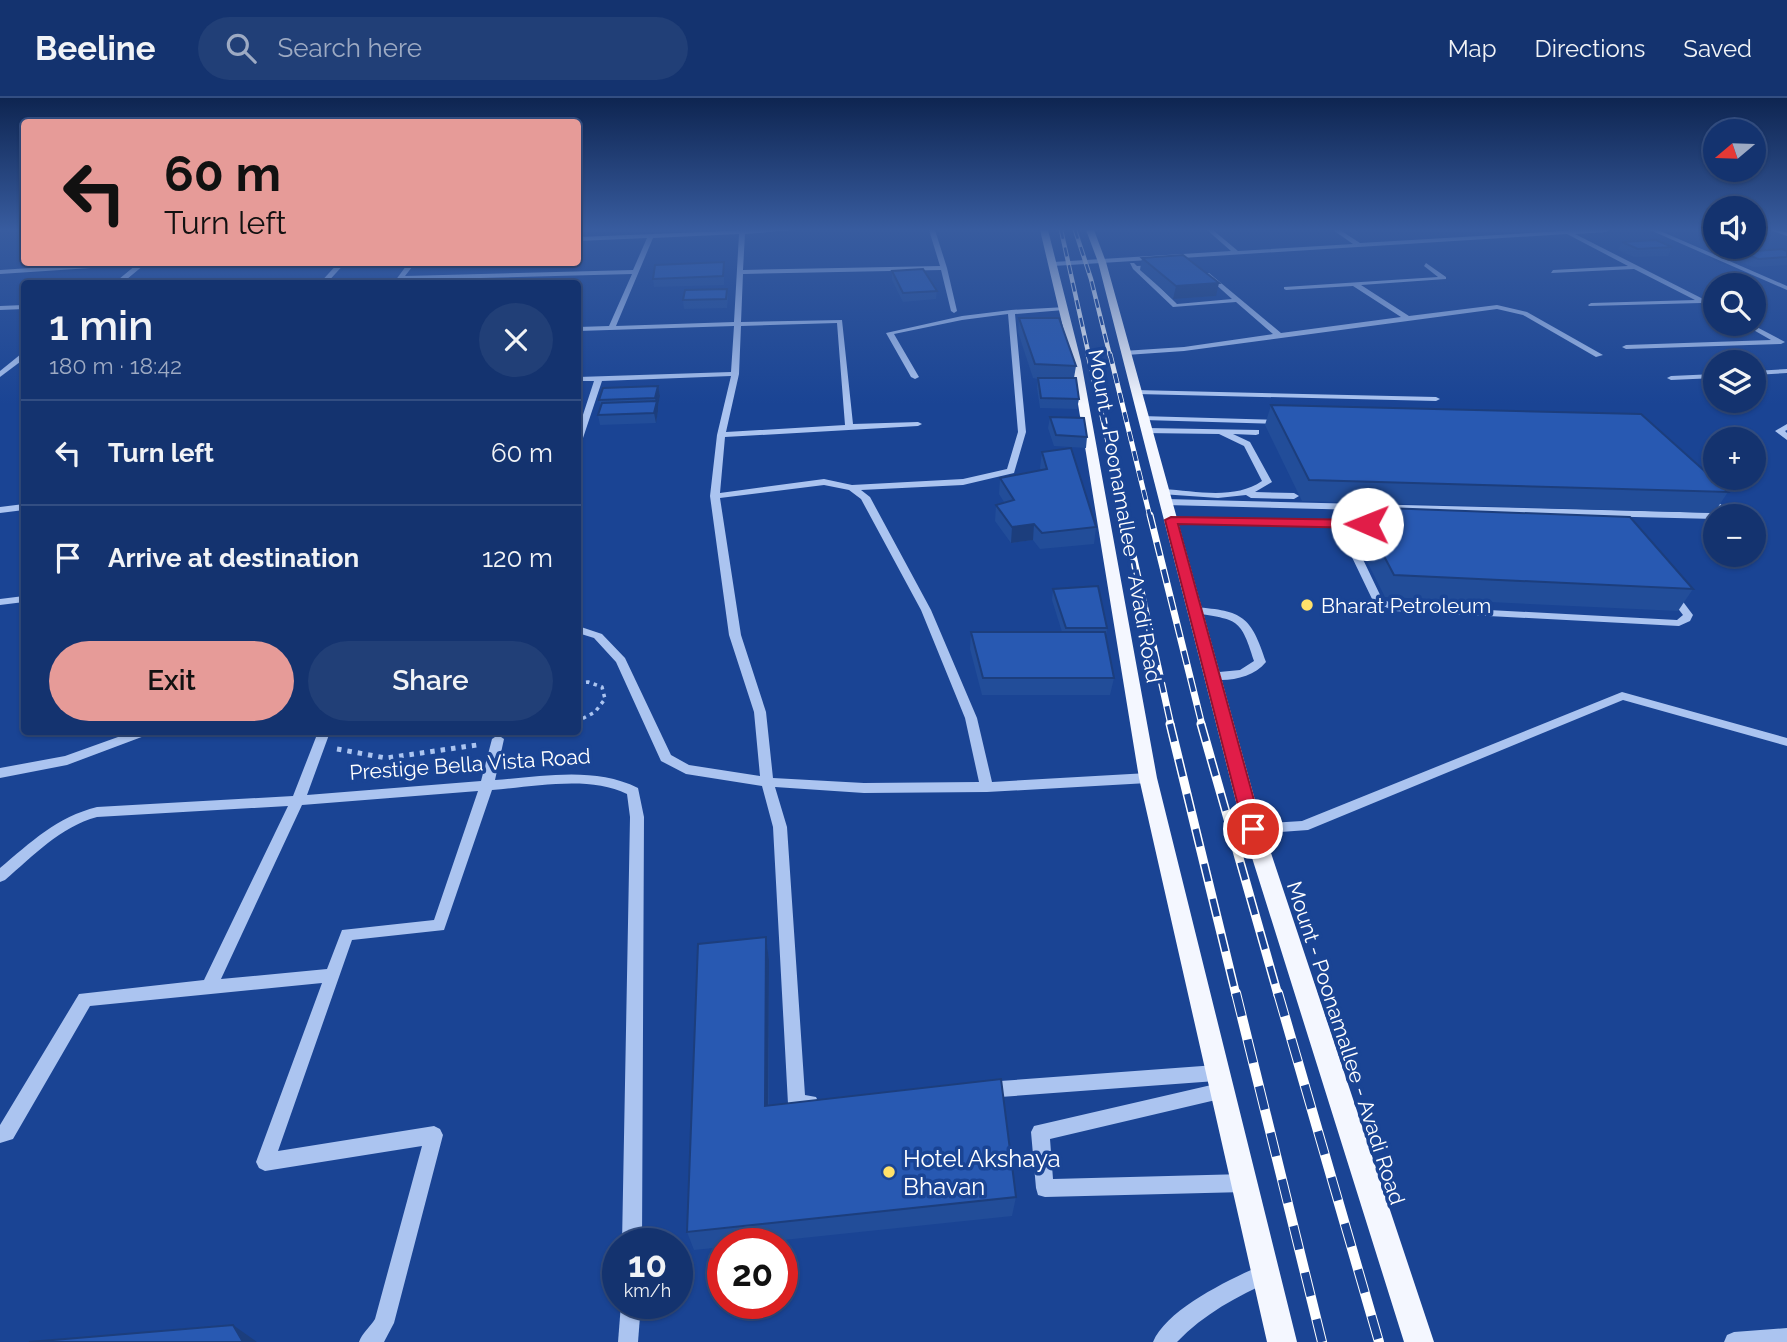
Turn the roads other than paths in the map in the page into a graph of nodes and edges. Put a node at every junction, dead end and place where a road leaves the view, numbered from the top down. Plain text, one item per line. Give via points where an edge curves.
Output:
1 (629, 288) edge
2 (739, 288) edge
3 (949, 288) edge
4 (1059, 288) edge
5 (1109, 288) edge
6 (1156, 288) edge
7 (1224, 288) edge
8 (1360, 288) edge
9 (1676, 288) edge
10 (1240, 300) junction
11 (1703, 302) joint
12 (1591, 305) dead end
13 (21, 307) edge
14 (0, 308) edge
15 (1064, 309) junction
16 (954, 311) dead end
17 (1011, 312) junction
18 (1407, 318) junction
19 (737, 324) junction
20 (612, 328) junction
21 (581, 329) edge
22 (1766, 334) edge
23 (1279, 335) junction
24 (1784, 343) edge
25 (1626, 347) dead end
26 (1126, 353) junction
27 (1599, 355) dead end
28 (21, 358) edge
29 (1787, 372) edge
30 (1766, 373) edge
31 (735, 374) junction
32 (0, 375) edge
33 (915, 377) dead end
34 (1703, 377) edge
35 (599, 378) junction
36 (1671, 378) dead end
37 (581, 379) edge
38 (1137, 392) junction
39 (1436, 400) dead end
40 (1291, 422) edge
41 (918, 424) dead end
42 (1145, 424) junction
43 (849, 427) junction
44 (1787, 427) edge
45 (1197, 431) joint
46 (1219, 431) junction
47 (581, 432) edge
48 (1256, 432) dead end
49 (721, 435) junction
50 (1787, 437) edge
51 (852, 488) junction
52 (1699, 488) edge
53 (1240, 494) junction
54 (715, 496) junction
55 (1294, 496) dead end
56 (1715, 504) edge
57 (1167, 505) junction
58 (21, 507) edge
59 (0, 510) edge
60 (1703, 516) edge
61 (1341, 524) junction
62 (1383, 524) edge
63 (1664, 583) edge
64 (21, 600) edge
65 (2, 605) edge
66 (1195, 610) junction
67 (581, 630) edge
68 (1213, 676) junction
69 (135, 735) edge
70 (323, 735) edge
71 (498, 738) road end
72 (1787, 743) edge
73 (0, 773) edge
74 (1148, 778) junction
75 (767, 782) junction
76 (487, 786) junction
77 (987, 787) junction
78 (298, 800) junction
79 (1253, 829) junction
80 (0, 876) edge
81 (332, 975) junction
82 (209, 987) junction
83 (1218, 1082) junction
84 (973, 1091) edge
85 (824, 1102) edge
86 (0, 1134) edge
87 (1245, 1182) junction
88 (632, 1228) edge
89 (1267, 1273) junction
90 (630, 1319) edge
91 (1787, 1338) edge
92 (373, 1341) edge
93 (628, 1342) edge
94 (1163, 1342) edge
95 (1282, 1342) edge
96 (1419, 1342) edge
97 (1734, 1342) edge

1 - 20 street
2 - 19 street
3 - 16 street
4 - 15 main road, Mount - Poonamallee - Avadi Road
5 - 26 main road, Mount - Poonamallee - Avadi Road
6 - 10 street via 1175,306
7 - 10 street
8 - 18 street
9 - 11 street
10 - 23 street
11 - 12 street
13 - 14 street
15 - 17 street
15 - 74 main road, Mount - Poonamallee - Avadi Road
17 - 33 street via 890,333
17 - 51 street via 1022,432 1011,471 963,482
18 - 23 street
18 - 27 street via 1504,307 1541,321
19 - 20 street
19 - 31 street
19 - 43 street via 840,321
20 - 21 street
22 - 24 street
23 - 26 street
24 - 25 street
26 - 38 main road, Mount - Poonamallee - Avadi Road
28 - 32 street
29 - 30 street
31 - 35 street
31 - 49 street
34 - 36 street
35 - 37 street
35 - 47 street
38 - 39 street
38 - 42 main road, Mount - Poonamallee - Avadi Road
40 - 42 street
41 - 43 street
42 - 45 street
42 - 57 main road, Mount - Poonamallee - Avadi Road
43 - 49 street
44 - 50 street via 1779,431
45 - 46 street
46 - 48 street
46 - 53 street via 1247,444 1266,482 1259,490
49 - 54 street
51 - 54 street via 824,482
51 - 77 street via 865,497 926,610 971,719
52 - 56 street
53 - 55 street
53 - 57 street
54 - 75 street via 735,635 760,712
57 - 60 street
57 - 61 street
57 - 66 main road, Mount - Poonamallee - Avadi Road
58 - 59 street
61 - 62 street
61 - 63 street via 1378,601 1394,608 1679,623 1688,615
64 - 65 street
66 - 68 main road, Mount - Poonamallee - Avadi Road
66 - 68 street via 1240,619 1248,626 1260,662 1254,670
67 - 75 street via 598,636 621,661 666,758 685,769
68 - 79 main road, Mount - Poonamallee - Avadi Road
69 - 73 street via 67,760
70 - 78 street
71 - 76 street
72 - 79 street via 1622,696 1303,826
74 - 77 street
74 - 83 main road, Mount - Poonamallee - Avadi Road
75 - 77 street via 864,789
75 - 85 street via 780,827 797,1104
76 - 78 street, Prestige Bella Vista Road
76 - 81 street via 439,926 348,934
76 - 88 street, Prestige Bella Vista Road via 602,779 633,791 637,817
78 - 80 street, Prestige Bella Vista Road via 92,813 62,827
78 - 82 street
79 - 96 main road, Mount - Poonamallee - Avadi Road
81 - 82 street
81 - 92 street via 265,1162 434,1135 384,1323
82 - 86 street via 85,999 7,1133
83 - 84 street
83 - 87 main road, Mount - Poonamallee - Avadi Road
83 - 87 street via 1040,1132 1045,1188
87 - 89 main road, Mount - Poonamallee - Avadi Road
89 - 94 street via 1232,1287 1178,1325
89 - 95 main road, Mount - Poonamallee - Avadi Road
90 - 93 street
91 - 97 street

